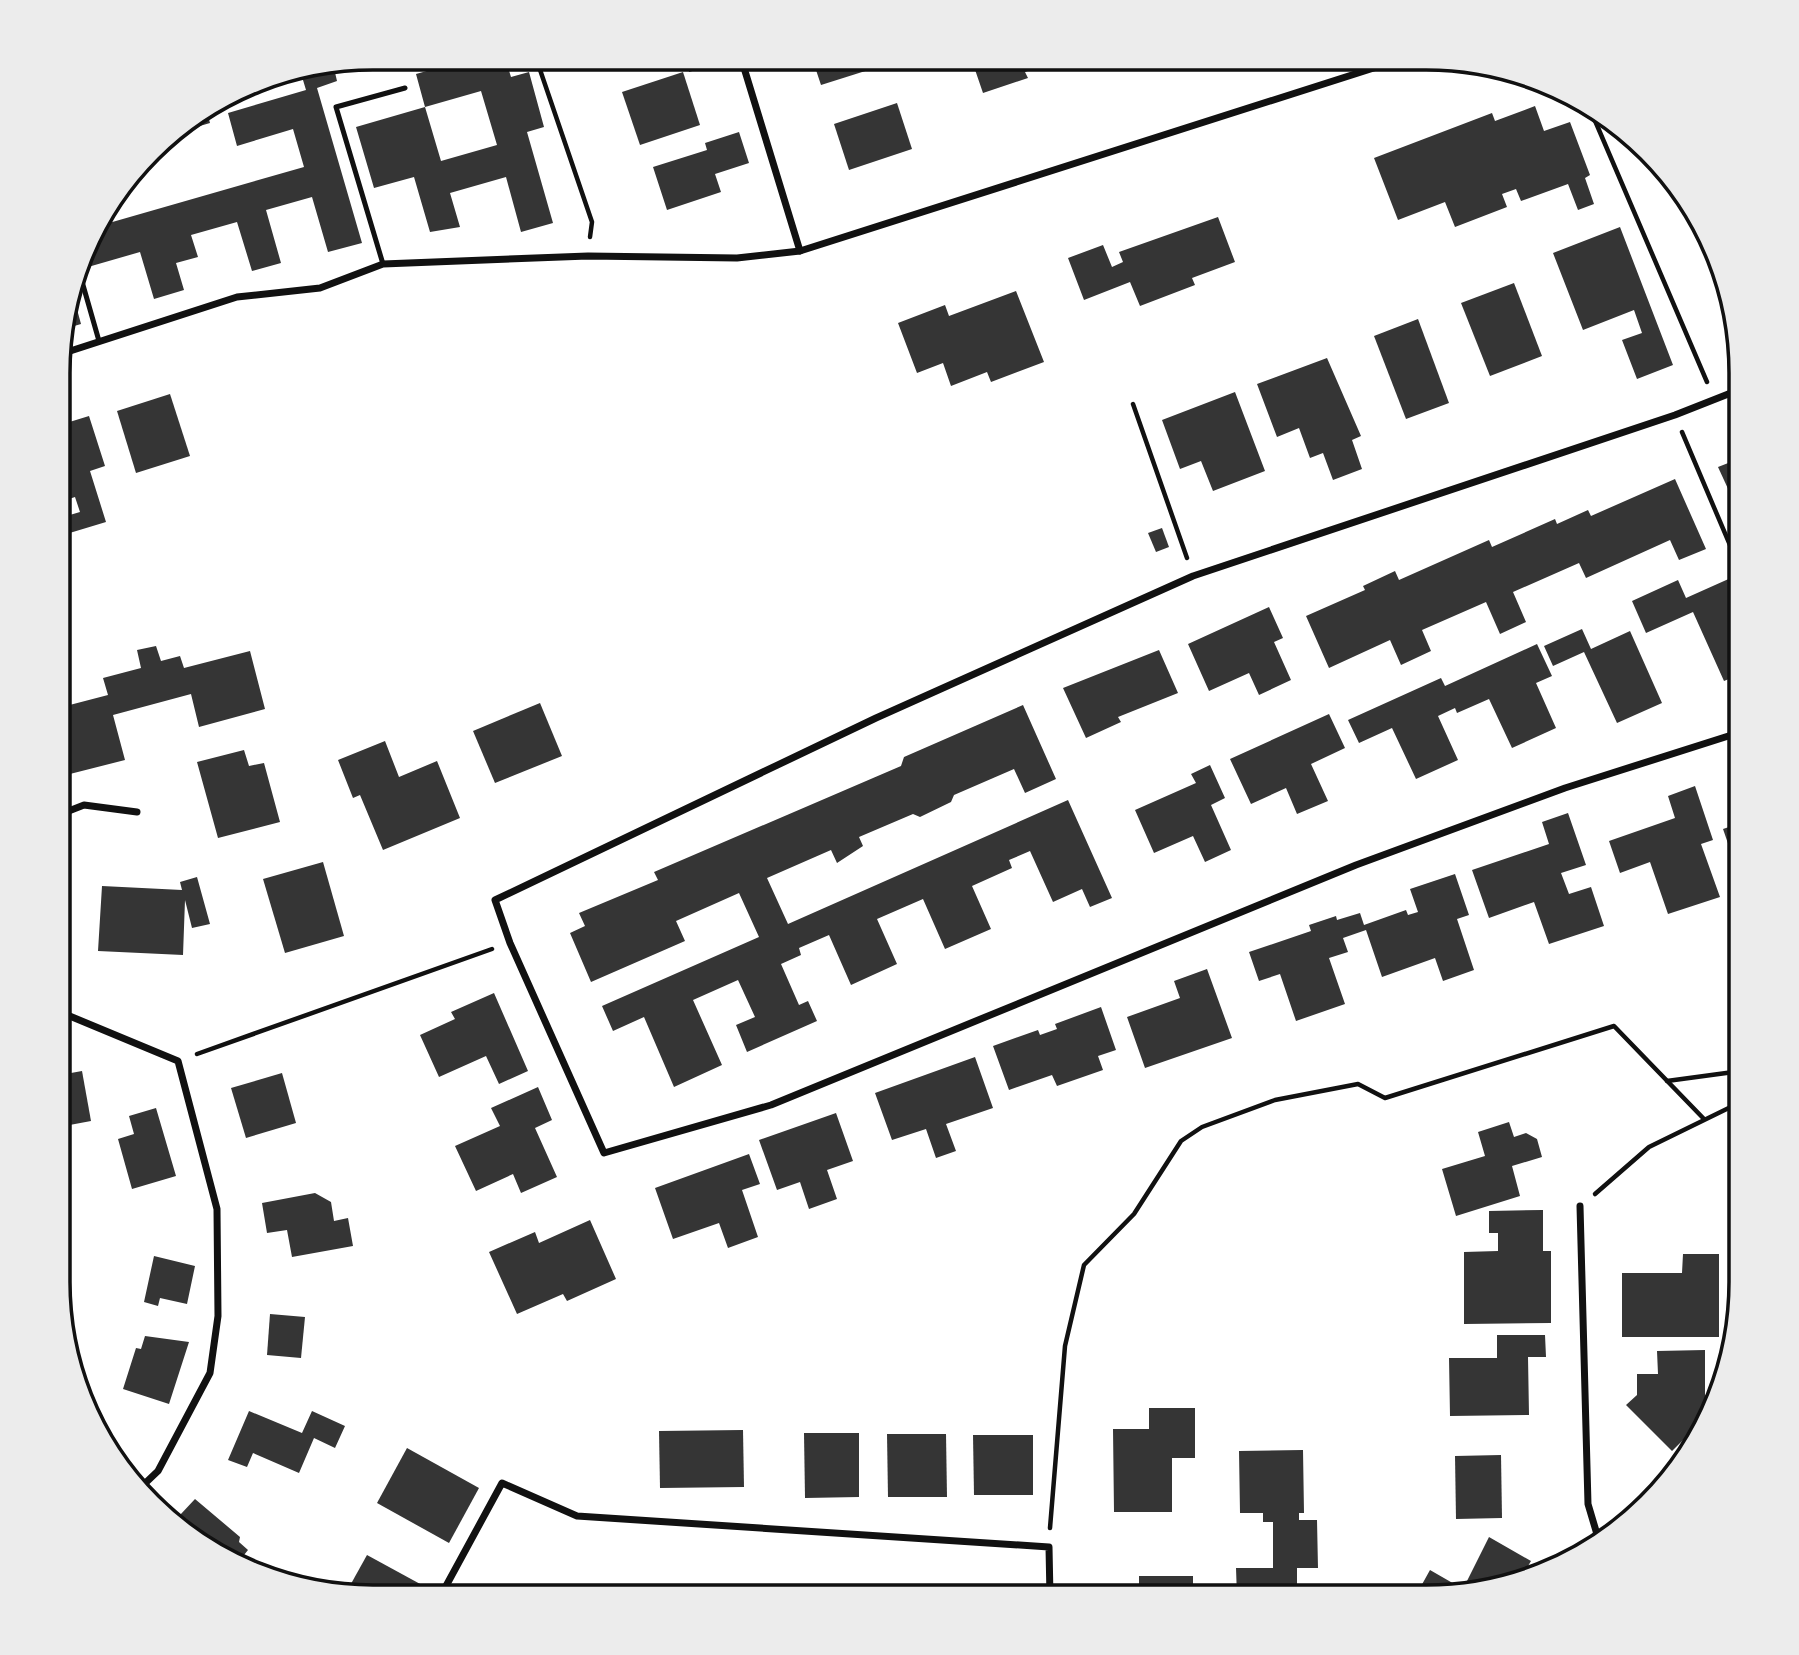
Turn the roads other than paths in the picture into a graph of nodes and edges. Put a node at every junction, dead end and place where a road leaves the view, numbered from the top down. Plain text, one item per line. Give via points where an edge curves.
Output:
1 (745, 70) edge
2 (1367, 70) edge
3 (405, 88) dead end
4 (800, 251) junction
5 (383, 264) junction
6 (83, 285) edge
7 (99, 341) junction
8 (71, 351) edge
9 (1729, 394) edge
10 (1729, 736) edge
11 (70, 810) edge
12 (137, 812) dead end
13 (70, 1016) edge
14 (1580, 1206) road end
15 (146, 1483) edge
16 (1596, 1532) edge
17 (447, 1585) edge
18 (1050, 1585) edge

1 - 4 street
2 - 4 street
3 - 5 lane via 336,107
4 - 5 street via 737,258 588,256
5 - 7 street via 320,288 237,296
6 - 7 lane
7 - 8 street
9 - 10 street via 1193,576 876,718 495,900 604,1153 771,1105 1356,865
11 - 12 street via 84,805
13 - 15 street via 178,1061 217,1209 218,1316 210,1373 158,1471
14 - 16 street via 1588,1504
17 - 18 street via 502,1483 577,1516 1049,1546

